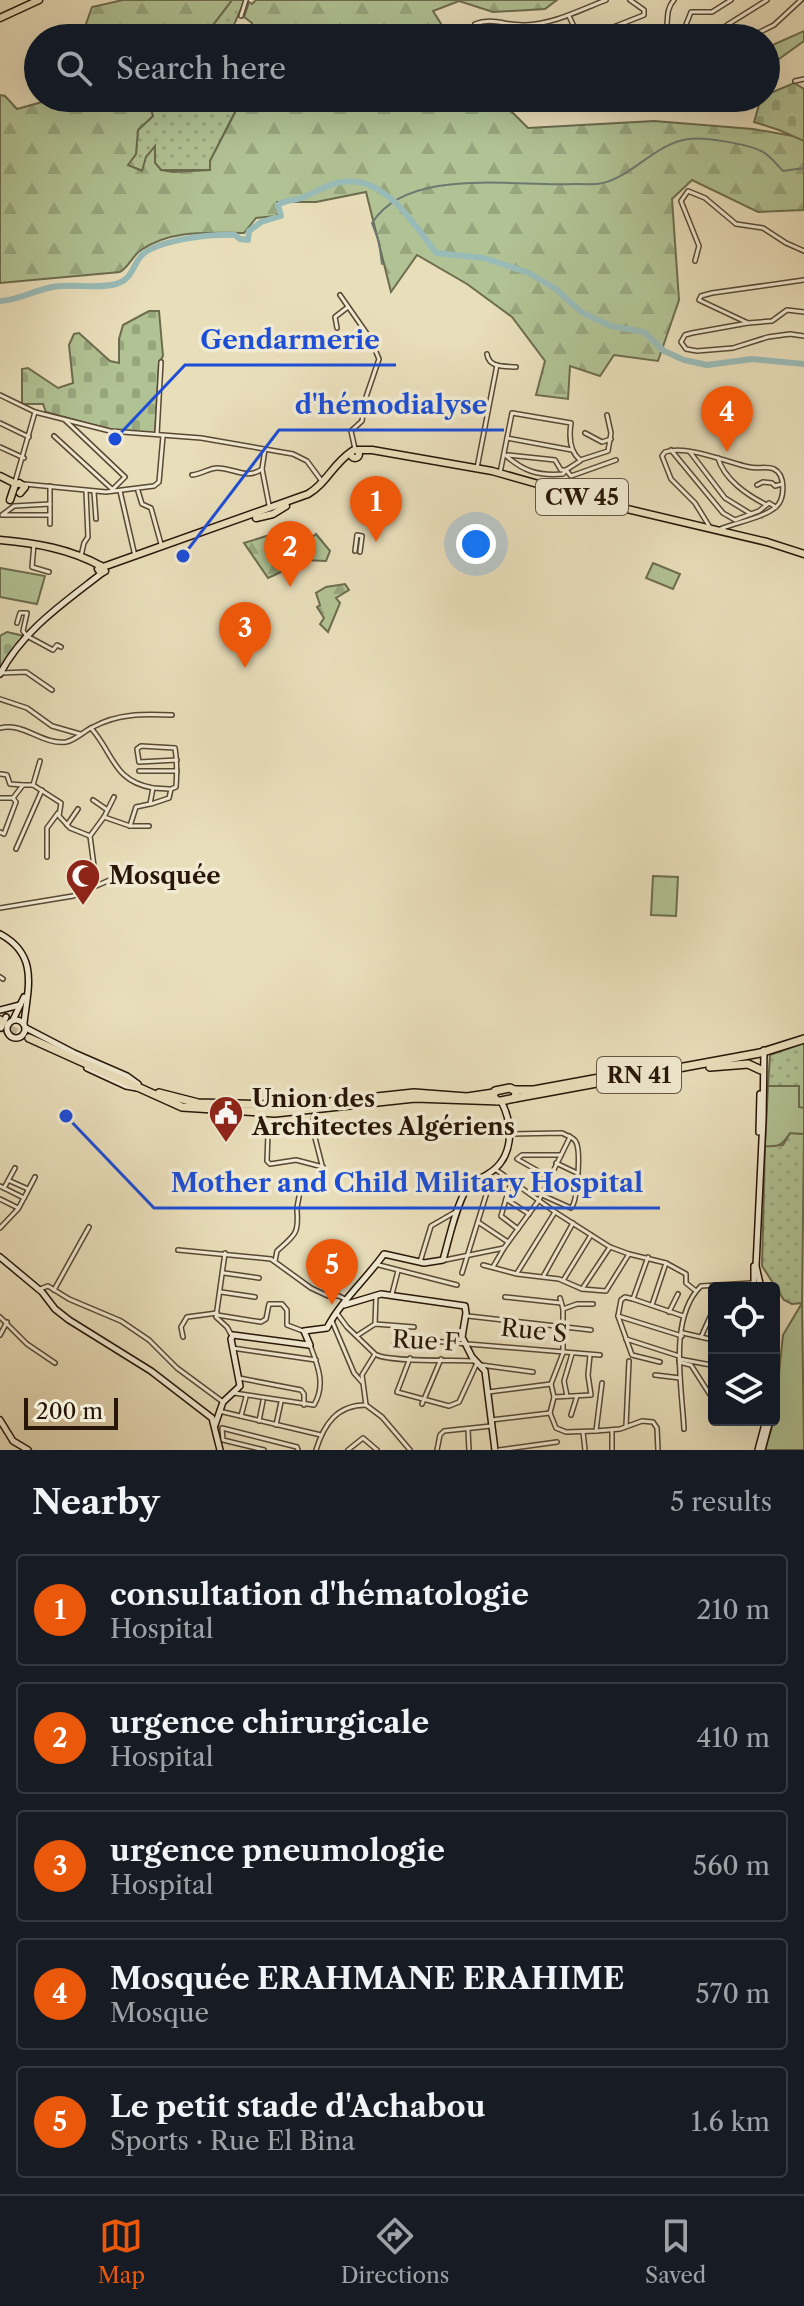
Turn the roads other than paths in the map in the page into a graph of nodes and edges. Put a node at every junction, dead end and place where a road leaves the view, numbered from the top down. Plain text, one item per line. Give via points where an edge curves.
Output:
1 (39, 0) edge
2 (246, 0) edge
3 (606, 0) edge
4 (630, 0) edge
5 (674, 0) edge
6 (731, 0) edge
7 (767, 0) edge
8 (801, 0) edge
9 (569, 15) junction
10 (241, 16) dead end
11 (0, 18) edge
12 (475, 24) dead end
13 (512, 24) edge
14 (531, 24) edge
15 (573, 24) edge
16 (621, 24) edge
17 (667, 24) edge
18 (686, 24) edge
19 (729, 24) edge
20 (775, 24) edge
21 (804, 79) edge
22 (795, 81) dead end
23 (804, 251) edge
24 (695, 261) dead end
25 (804, 280) edge
26 (340, 295) dead end
27 (348, 307) junction
28 (804, 312) edge
29 (748, 323) junction
30 (337, 328) dead end
31 (804, 336) edge
32 (487, 354) dead end
33 (161, 362) dead end
34 (497, 365) junction
35 (516, 367) dead end
36 (0, 395) edge
37 (35, 412) junction
38 (607, 415) dead end
39 (62, 418) junction
40 (0, 423) edge
41 (585, 433) dead end
42 (157, 435) junction
43 (54, 436) dead end
44 (163, 436) junction
45 (29, 437) junction
46 (507, 438) junction
47 (611, 439) junction
48 (0, 447) edge
49 (265, 449) junction
50 (572, 450) junction
51 (671, 450) junction
52 (690, 452) junction
53 (355, 453) junction
54 (504, 454) junction
55 (717, 457) junction
56 (24, 458) junction
57 (580, 460) junction
58 (616, 460) dead end
59 (262, 469) junction
60 (477, 469) junction
61 (566, 470) junction
62 (500, 473) junction
63 (192, 475) dead end
64 (2, 477) edge
65 (323, 482) junction
66 (782, 484) junction
67 (757, 485) dead end
68 (50, 486) junction
69 (19, 487) junction
70 (138, 489) junction
71 (86, 490) junction
72 (113, 490) junction
73 (120, 491) junction
74 (94, 492) junction
75 (2, 503) edge
76 (50, 504) junction
77 (765, 504) junction
78 (776, 507) junction
79 (270, 511) junction
80 (751, 514) junction
81 (50, 515) junction
82 (96, 519) dead end
83 (50, 524) dead end
84 (714, 530) junction
85 (0, 540) edge
86 (34, 543) junction
87 (162, 547) junction
88 (81, 556) junction
89 (135, 556) junction
90 (804, 556) edge
91 (101, 569) junction
92 (49, 572) dead end
93 (17, 623) dead end
94 (27, 636) junction
95 (61, 647) dead end
96 (0, 674) edge
97 (52, 690) dead end
98 (0, 699) edge
99 (172, 715) dead end
100 (0, 728) edge
101 (91, 728) junction
102 (82, 734) junction
103 (177, 760) junction
104 (40, 761) dead end
105 (139, 771) dead end
106 (177, 771) junction
107 (1, 774) edge
108 (23, 785) junction
109 (33, 785) junction
110 (153, 788) junction
111 (171, 789) junction
112 (42, 790) junction
113 (114, 797) dead end
114 (0, 798) edge
115 (13, 798) junction
116 (93, 800) dead end
117 (150, 804) junction
118 (78, 809) dead end
119 (108, 809) junction
120 (59, 812) junction
121 (104, 817) junction
122 (67, 825) junction
123 (130, 826) junction
124 (149, 826) dead end
125 (0, 832) edge
126 (90, 836) junction
127 (16, 849) dead end
128 (47, 857) dead end
129 (119, 876) dead end
130 (81, 893) junction
131 (0, 908) edge
132 (0, 934) edge
133 (23, 1006) junction
134 (4, 1021) edge
135 (28, 1033) junction
136 (804, 1037) edge
137 (762, 1051) junction
138 (692, 1066) junction
139 (761, 1070) junction
140 (138, 1086) junction
141 (505, 1097) junction
142 (302, 1105) junction
143 (315, 1110) junction
144 (247, 1112) junction
145 (268, 1133) dead end
146 (511, 1134) junction
147 (569, 1136) junction
148 (561, 1155) junction
149 (556, 1163) junction
150 (323, 1167) junction
151 (15, 1168) dead end
152 (495, 1169) junction
153 (577, 1173) junction
154 (35, 1177) dead end
155 (549, 1179) junction
156 (8, 1181) junction
157 (511, 1181) junction
158 (2, 1187) edge
159 (28, 1189) junction
160 (570, 1189) dead end
161 (487, 1192) dead end
162 (542, 1195) junction
163 (24, 1198) junction
164 (0, 1199) edge
165 (506, 1199) junction
166 (539, 1200) junction
167 (18, 1209) junction
168 (459, 1209) junction
169 (555, 1212) junction
170 (529, 1214) junction
171 (478, 1222) junction
172 (573, 1223) junction
173 (1, 1226) edge
174 (89, 1227) dead end
175 (518, 1229) junction
176 (591, 1235) junction
177 (508, 1242) junction
178 (610, 1247) junction
179 (504, 1248) junction
180 (178, 1250) dead end
181 (225, 1253) junction
182 (629, 1254) junction
183 (467, 1255) junction
184 (0, 1257) edge
185 (648, 1257) junction
186 (443, 1260) junction
187 (275, 1261) junction
188 (420, 1262) junction
189 (666, 1263) junction
190 (379, 1265) junction
191 (483, 1265) dead end
192 (493, 1267) junction
193 (398, 1271) junction
194 (224, 1273) junction
195 (462, 1273) dead end
196 (517, 1274) junction
197 (543, 1277) junction
198 (259, 1278) dead end
199 (563, 1280) junction
200 (757, 1282) edge
201 (757, 1282) edge
202 (457, 1285) dead end
203 (708, 1285) edge
204 (40, 1289) junction
205 (582, 1289) junction
206 (54, 1290) junction
207 (696, 1291) junction
208 (221, 1292) junction
209 (377, 1294) junction
210 (392, 1294) junction
211 (678, 1294) dead end
212 (255, 1297) dead end
213 (505, 1297) dead end
214 (560, 1298) dead end
215 (633, 1299) junction
216 (345, 1303) junction
217 (561, 1303) junction
218 (593, 1304) dead end
219 (652, 1305) junction
220 (563, 1309) junction
221 (336, 1312) junction
222 (669, 1312) junction
223 (217, 1314) junction
224 (466, 1316) junction
225 (618, 1316) junction
226 (683, 1316) junction
227 (0, 1317) edge
228 (331, 1320) junction
229 (708, 1321) edge
230 (7, 1322) junction
231 (375, 1324) junction
232 (414, 1327) dead end
233 (563, 1328) junction
234 (591, 1330) dead end
235 (304, 1331) junction
236 (0, 1335) edge
237 (682, 1335) junction
238 (232, 1336) junction
239 (357, 1336) junction
240 (183, 1337) dead end
241 (701, 1337) junction
242 (626, 1339) junction
243 (708, 1339) edge
244 (464, 1343) junction
245 (310, 1345) junction
246 (394, 1345) dead end
247 (232, 1348) junction
248 (563, 1353) junction
249 (375, 1354) junction
250 (572, 1354) junction
251 (590, 1355) junction
252 (600, 1355) dead end
253 (410, 1358) junction
254 (441, 1359) junction
255 (679, 1359) junction
256 (316, 1360) junction
257 (629, 1361) dead end
258 (660, 1362) dead end
259 (55, 1363) dead end
260 (477, 1363) junction
261 (708, 1364) edge
262 (533, 1372) dead end
263 (655, 1375) dead end
264 (239, 1378) junction
265 (680, 1378) junction
266 (362, 1382) junction
267 (602, 1383) dead end
268 (551, 1384) junction
269 (487, 1392) junction
270 (708, 1392) edge
271 (234, 1393) junction
272 (567, 1396) junction
273 (577, 1396) junction
274 (246, 1397) junction
275 (554, 1397) junction
276 (263, 1399) junction
277 (223, 1402) junction
278 (281, 1402) junction
279 (423, 1402) junction
280 (304, 1405) junction
281 (366, 1405) junction
282 (219, 1411) junction
283 (550, 1413) junction
284 (571, 1415) dead end
285 (241, 1416) junction
286 (0, 1420) edge
287 (259, 1421) junction
288 (491, 1423) junction
289 (215, 1425) junction
290 (276, 1425) junction
291 (626, 1426) junction
292 (766, 1426) edge
293 (468, 1429) junction
294 (684, 1429) dead end
295 (612, 1430) junction
296 (596, 1431) junction
297 (583, 1432) junction
298 (321, 1435) junction
299 (266, 1439) junction
300 (13, 1441) junction
301 (557, 1442) dead end
302 (9, 1450) edge
303 (28, 1450) edge
304 (220, 1450) edge
305 (264, 1450) edge
306 (298, 1450) edge
307 (316, 1450) edge
308 (348, 1450) edge
309 (377, 1450) edge
310 (410, 1450) edge
311 (437, 1450) edge
312 (469, 1450) edge
313 (497, 1450) edge
314 (585, 1450) edge
315 (612, 1450) edge
316 (658, 1450) edge
317 (760, 1450) edge

1 - 11 main road
2 - 10 street
3 - 9 street
4 - 16 street via 644,15
5 - 17 street
6 - 18 street via 712,12 691,12
7 - 19 street
8 - 20 street
9 - 14 street
9 - 15 street
12 - 13 street
21 - 22 street
23 - 24 street via 763,228 736,224 692,191 681,201 699,246
25 - 29 street via 701,296 704,304
26 - 27 street
27 - 30 street via 335,317
27 - 53 street via 375,346 379,363 362,421 351,431
28 - 29 street via 787,310 772,321
29 - 31 street via 692,333 681,342 697,351 733,348 768,337
32 - 34 street
33 - 42 street
34 - 35 street
34 - 60 street
36 - 37 street
37 - 39 street
37 - 45 street
38 - 47 street
39 - 42 street via 110,431
39 - 72 street via 125,477
40 - 45 street
41 - 47 street via 602,442
42 - 44 street
43 - 72 street
44 - 49 street
44 - 70 street via 159,482
45 - 56 street
46 - 50 street
46 - 50 street via 512,413 571,423
46 - 54 street
47 - 57 street via 608,451
48 - 56 street
49 - 59 street
49 - 65 street via 302,457
50 - 57 street
51 - 52 street
51 - 80 street via 723,513 735,520
51 - 84 street via 662,456 671,479
52 - 55 street
52 - 80 street via 725,498
53 - 60 main road, CW 45 via 372,450
53 - 65 main road via 339,460
53 - 79 main road via 314,494
54 - 61 street via 555,460
54 - 61 street via 523,471 554,475
54 - 62 street
55 - 66 street via 777,470
55 - 77 street via 742,490
56 - 69 street
57 - 61 street
58 - 61 street via 571,476
59 - 63 street via 245,474 215,468
59 - 79 street
60 - 62 main road, CW 45
60 - 84 main road
62 - 84 main road, CW 45
64 - 69 main road
65 - 79 main road
66 - 67 street
66 - 78 street
68 - 69 street
68 - 71 street
68 - 76 street
69 - 75 main road
70 - 73 street
70 - 87 street via 142,504 151,508
71 - 74 street
71 - 88 street via 88,537
72 - 73 street
72 - 74 street
73 - 89 street
74 - 82 street
76 - 81 street
76 - 81 street via 14,506 2,513
77 - 78 street
77 - 80 street
78 - 84 street
79 - 87 main road
79 - 91 main road
81 - 83 street
84 - 90 main road, CW 45
85 - 86 main road
86 - 88 main road
86 - 92 street via 32,567
87 - 89 main road
88 - 91 main road
89 - 91 main road
91 - 94 street
93 - 94 street via 20,613 27,614
94 - 95 street via 53,650
94 - 96 street
96 - 97 street via 26,672
98 - 102 street via 27,708 52,726
99 - 101 street via 128,714
100 - 102 street via 17,726 58,741
101 - 102 street
101 - 110 street via 121,774
103 - 103 street via 174,746 137,749 139,762
103 - 106 street
104 - 109 street
105 - 106 street
106 - 111 street via 176,787
107 - 108 street via 13,785
108 - 109 street
108 - 115 street
109 - 112 street
110 - 111 street
110 - 117 street
111 - 117 street via 169,798
112 - 120 street via 61,803
112 - 127 street
113 - 119 street
114 - 115 street
115 - 125 street via 4,834
116 - 119 street
117 - 123 street via 136,807
118 - 122 street
119 - 121 street
120 - 122 street
120 - 128 street via 47,828
121 - 123 street
121 - 126 street
122 - 126 street
123 - 124 street
126 - 130 street via 95,874
129 - 130 street
130 - 131 street
132 - 133 street via 29,966
133 - 134 street
133 - 134 street
133 - 135 street
133 - 135 street
134 - 135 street
134 - 135 street via 13,1038
135 - 140 highway, RN 41
136 - 137 highway, RN 41
137 - 138 highway, RN 41
137 - 139 street
137 - 141 highway, RN 41
137 - 200 street
138 - 139 highway via 748,1064
138 - 141 highway, RN 41
139 - 201 street
140 - 142 highway, RN 41 via 191,1102
140 - 144 highway, RN 41 via 176,1106
141 - 142 highway, RN 41 via 409,1093
141 - 143 highway, RN 41 via 468,1102 415,1098
141 - 146 street
142 - 144 highway via 248,1107
143 - 144 highway, RN 41
143 - 150 street via 312,1126
145 - 150 street via 269,1164 296,1160
146 - 147 street
146 - 152 street
147 - 148 street
147 - 153 street via 578,1145
148 - 149 street
148 - 155 street via 517,1158
149 - 153 street
149 - 155 street
150 - 187 street via 320,1189 300,1190 298,1228 277,1251
151 - 156 street
152 - 157 street
152 - 168 street via 469,1185
153 - 162 street via 572,1208
154 - 159 street
155 - 160 street
155 - 162 street
156 - 158 street
156 - 159 street
157 - 165 street
157 - 166 street
158 - 163 street
159 - 163 street
161 - 171 street
162 - 166 street
163 - 167 street
164 - 167 street
165 - 170 street
165 - 175 street via 501,1217
166 - 169 street
166 - 170 street
167 - 173 street
168 - 186 street
168 - 188 street via 431,1226
169 - 172 street
169 - 196 street
170 - 175 street
171 - 177 street
171 - 183 street
172 - 176 street
172 - 197 street
174 - 206 street
175 - 177 street
176 - 178 street
176 - 199 street
177 - 179 street
178 - 182 street
178 - 205 street
179 - 183 street
179 - 192 street
180 - 181 street
181 - 187 street
181 - 194 street
182 - 185 street
182 - 205 street via 606,1291
183 - 186 street
183 - 195 street
184 - 204 street
185 - 189 street
185 - 215 street
186 - 188 street
187 - 216 street via 311,1288
188 - 190 street via 387,1254
189 - 207 street via 686,1274 686,1283
189 - 219 street
190 - 193 street
190 - 216 street
191 - 192 street
192 - 196 street
193 - 202 street
193 - 210 street
194 - 198 street
194 - 208 street
196 - 197 street
197 - 199 street
199 - 205 street
203 - 207 street
204 - 206 street
204 - 289 street via 58,1312 159,1376
206 - 277 street via 121,1321
207 - 226 street
208 - 212 street
208 - 223 street
209 - 210 street
209 - 216 street
209 - 231 street
210 - 224 street via 464,1305
211 - 222 street
213 - 217 street
214 - 217 street
215 - 219 street
215 - 225 street via 623,1298
216 - 221 street
217 - 220 street
218 - 220 street
219 - 222 street
220 - 233 street
221 - 228 street
221 - 239 street
222 - 226 street
223 - 235 street via 261,1322 270,1303 282,1304 287,1325
223 - 238 street
223 - 240 street via 187,1317
224 - 233 street
224 - 244 street
225 - 237 street
225 - 242 street
226 - 237 street
227 - 230 street
228 - 235 street via 324,1330
228 - 266 street
229 - 241 street
230 - 236 street
230 - 259 street
231 - 232 street
231 - 239 street
233 - 234 street
233 - 248 street
235 - 245 street
237 - 241 street
237 - 255 street
238 - 245 street
238 - 247 street
239 - 249 street
241 - 243 street
242 - 255 street
242 - 258 street via 632,1355
244 - 246 street, Rue S via 413,1340
244 - 248 street, Rue S
244 - 260 street
245 - 256 street
247 - 256 street
247 - 264 street
248 - 250 street, Rue S
248 - 268 street
249 - 253 street, Rue F via 391,1360
249 - 266 street
250 - 251 street, Rue S
250 - 272 street via 564,1381
251 - 252 street, Rue S
251 - 273 street via 592,1394
253 - 254 street, Rue F
253 - 279 street via 397,1392
254 - 260 street, Rue F
254 - 279 street
255 - 261 street
255 - 265 street
255 - 270 street via 691,1365
256 - 280 street via 319,1396 314,1405
257 - 291 street
260 - 262 street, Rue F
260 - 269 street via 485,1371
260 - 279 street via 458,1403
263 - 265 street
264 - 271 street
264 - 280 street via 301,1390
265 - 294 street
266 - 281 street
267 - 296 street
268 - 269 street
268 - 275 street
269 - 288 street
271 - 274 street
271 - 277 street
272 - 273 street
272 - 275 street
273 - 284 street
274 - 276 street
274 - 285 street
275 - 283 street
276 - 278 street
276 - 287 street
277 - 282 street
278 - 280 street
278 - 290 street
281 - 298 street via 337,1413
281 - 310 street
282 - 285 street
282 - 289 street
283 - 288 street
283 - 297 street via 560,1431
285 - 287 street
286 - 300 street
287 - 290 street
288 - 293 street
288 - 313 street
289 - 304 street
290 - 298 street
291 - 295 street
291 - 316 street via 655,1422
292 - 317 street
293 - 311 street via 443,1431
293 - 312 street
295 - 296 street
295 - 315 street
296 - 297 street
297 - 314 street
298 - 307 street
299 - 305 street
299 - 305 street via 222,1429 223,1440
299 - 306 street
300 - 302 street
300 - 303 street
301 - 313 street
308 - 309 street via 362,1438

